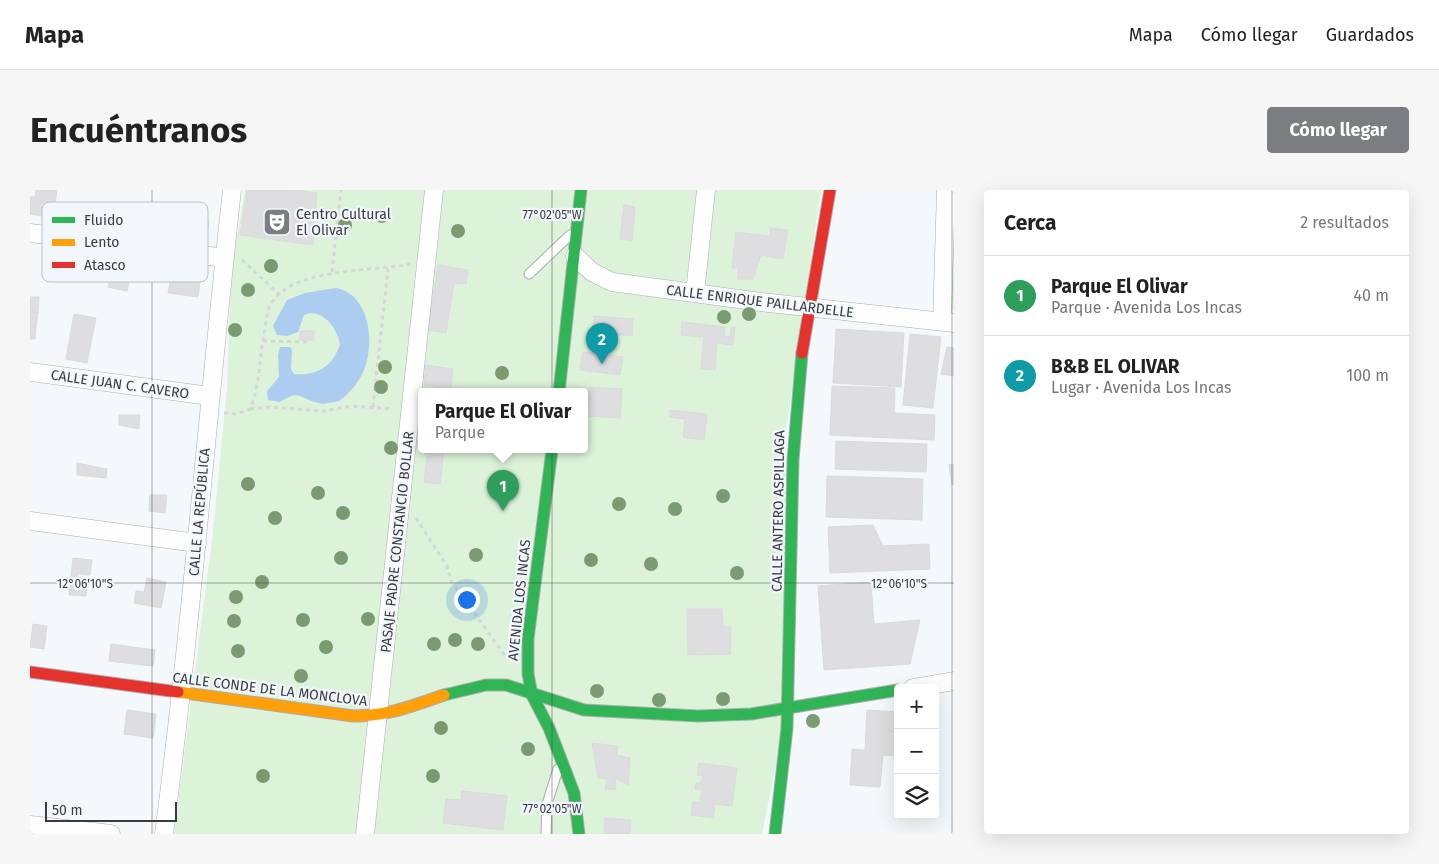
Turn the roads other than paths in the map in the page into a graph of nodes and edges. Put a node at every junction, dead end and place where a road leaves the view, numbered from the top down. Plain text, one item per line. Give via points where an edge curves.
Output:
1 (232, 190) edge
2 (434, 190) edge
3 (581, 190) edge
4 (706, 190) edge
5 (830, 190) edge
6 (946, 190) edge
7 (578, 228) junction
8 (208, 253) edge
9 (225, 255) junction
10 (575, 256) junction
11 (529, 274) dead end
12 (695, 293) junction
13 (810, 308) junction
14 (948, 322) edge
15 (30, 372) edge
16 (559, 388) edge
17 (209, 404) junction
18 (552, 453) edge
19 (30, 521) edge
20 (197, 543) junction
21 (30, 672) edge
22 (954, 681) edge
23 (936, 684) edge
24 (894, 691) edge
25 (182, 694) junction
26 (532, 695) junction
27 (790, 708) junction
28 (378, 716) junction
29 (561, 758) junction
30 (30, 825) edge
31 (111, 834) edge
32 (164, 834) edge
33 (365, 834) edge
34 (546, 834) edge
35 (579, 834) edge
36 (775, 834) edge

1 - 9 street, CALLE LA REPÚBLICA
2 - 28 street, PASAJE PADRE CONSTANCIO BOLLAR
3 - 7 street
4 - 12 street
5 - 13 street, CALLE ANTERO ASPILLAGA via 826,231
6 - 14 street
7 - 10 street
7 - 11 lane
8 - 9 street
9 - 17 street, CALLE LA REPÚBLICA
10 - 12 street, CALLE ENRIQUE PAILLARDELLE via 592,272 612,282
10 - 16 street
12 - 13 street, CALLE ENRIQUE PAILLARDELLE
13 - 14 street, CALLE ENRIQUE PAILLARDELLE
13 - 27 street, CALLE ANTERO ASPILLAGA via 795,415
15 - 17 street, CALLE JUAN C. CAVERO
17 - 20 street, CALLE LA REPÚBLICA
18 - 26 street, AVENIDA LOS INCAS via 526,655
19 - 20 street
20 - 25 street, CALLE LA REPÚBLICA
21 - 25 street, CALLE CONDE DE LA MONCLOVA
22 - 23 street
24 - 27 street, CALLE CONDE DE LA MONCLOVA
25 - 28 street, CALLE CONDE DE LA MONCLOVA via 353,716
25 - 32 street, CALLE LA REPÚBLICA
26 - 27 street, CALLE CONDE DE LA MONCLOVA via 571,708 599,712 728,716
26 - 28 street, CALLE CONDE DE LA MONCLOVA via 506,686 486,684
26 - 29 street, AVENIDA LOS INCAS
27 - 36 street, CALLE ANTERO ASPILLAGA via 783,789
28 - 33 street, PASAJE PADRE CONSTANCIO BOLLAR
29 - 34 lane via 547,804
29 - 35 street, AVENIDA LOS INCAS via 574,793
30 - 31 street

